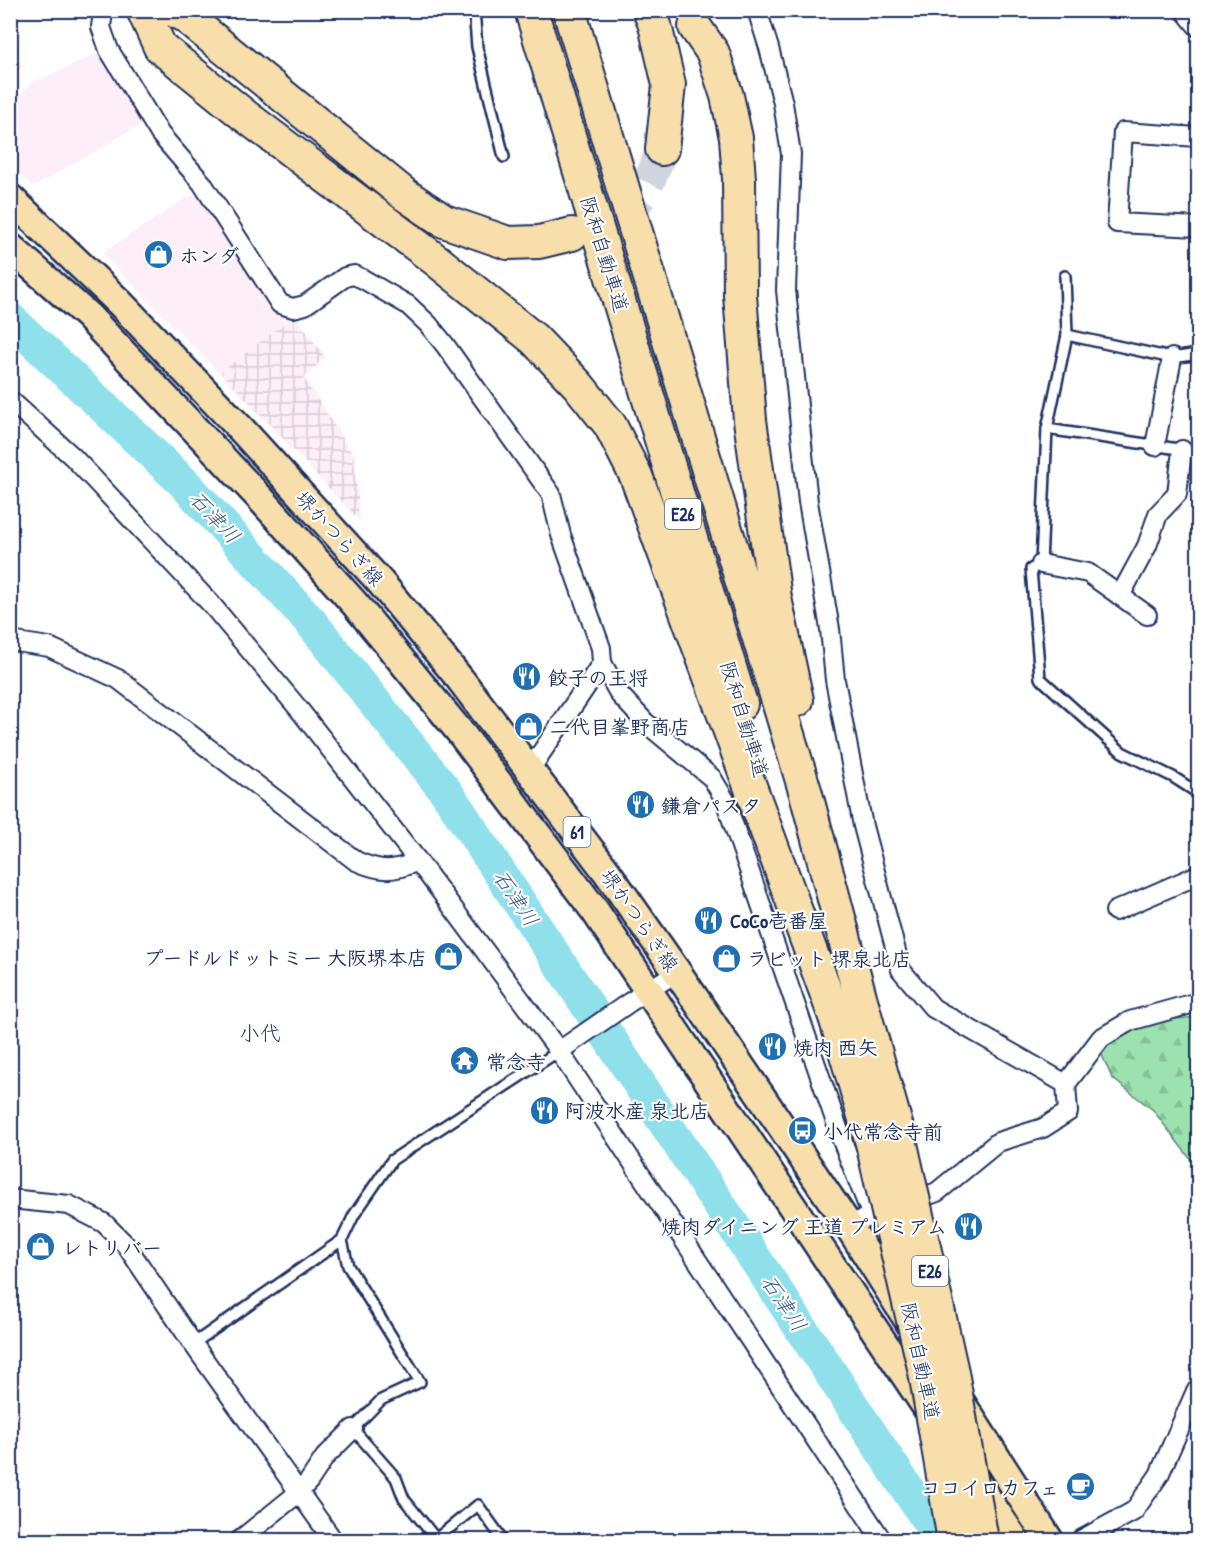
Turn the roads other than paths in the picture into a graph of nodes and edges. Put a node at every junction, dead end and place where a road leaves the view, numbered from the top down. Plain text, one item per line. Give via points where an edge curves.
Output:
1 (143, 10) edge
2 (172, 10) edge
3 (474, 10) edge
4 (531, 10) edge
5 (569, 10) edge
6 (649, 10) edge
7 (757, 10) edge
8 (1184, 10) edge
9 (103, 12) dead end
10 (696, 27) dead end
11 (1198, 27) edge
12 (1198, 137) edge
13 (662, 149) tunnel mouth
14 (504, 157) dead end
15 (10, 198) edge
16 (1198, 227) edge
17 (572, 234) tunnel mouth
18 (10, 247) edge
19 (1065, 276) dead end
20 (1067, 335) junction
21 (1198, 354) edge
22 (1172, 358) junction
23 (10, 400) edge
24 (1047, 429) junction
25 (1155, 446) junction
26 (1190, 451) edge
27 (1041, 564) junction
28 (1120, 596) junction
29 (1147, 615) dead end
30 (10, 641) edge
31 (602, 663) junction
32 (530, 770) junction
33 (1198, 793) edge
34 (806, 794) junction
35 (418, 861) junction
36 (1198, 874) edge
37 (1114, 910) dead end
38 (677, 972) junction
39 (640, 996) junction
40 (1198, 1002) edge
41 (849, 1011) junction
42 (563, 1048) junction
43 (1066, 1084) junction
44 (10, 1199) edge
45 (860, 1221) junction
46 (342, 1240) junction
47 (193, 1344) junction
48 (1198, 1390) edge
49 (353, 1429) junction
50 (298, 1493) junction
51 (240, 1540) edge
52 (333, 1540) edge
53 (503, 1540) edge
54 (882, 1540) edge
55 (954, 1540) edge
56 (982, 1540) edge
57 (1015, 1540) edge
58 (1049, 1540) edge
59 (1081, 1540) edge

1 - 41 highway via 160,47 534,339 610,425 636,476
2 - 17 highway via 195,24 404,194 444,220 508,243 539,242
3 - 14 lane via 477,47
4 - 41 highway, 阪和自動車道 / E26
5 - 34 highway, 阪和自動車道 / E26
6 - 13 highway via 669,85
7 - 43 street via 780,92 791,154 786,290 808,502 830,629 834,680 863,826 901,970 933,1008
8 - 11 street
9 - 31 street via 101,27 109,50 160,134 202,183 280,304 293,308 305,305 354,275 408,305 445,345 551,494 561,535 601,648
10 - 34 highway via 713,53 736,138 740,295 750,420 775,598 802,728
12 - 16 street via 1123,132 1117,223
15 - 32 main road, 堺かつらぎ線 / 61 via 120,303 242,429 381,583
18 - 39 main road, 堺かつらぎ線 / 61 via 88,316 355,604 460,732 595,911
19 - 20 lane
20 - 22 lane
20 - 24 lane
21 - 22 lane
22 - 25 street
23 - 35 street via 73,457 211,604
24 - 25 lane
24 - 27 lane
25 - 26 lane
26 - 28 street via 1177,494 1158,514 1148,546
27 - 28 street via 1088,573
27 - 33 lane via 1031,569 1040,678 1122,752
28 - 29 street
30 - 35 street via 49,647 118,679 356,861 373,869 389,870
31 - 32 street
31 - 45 street via 620,695 646,723 712,778 725,800 843,1143
32 - 38 main road, 堺かつらぎ線 / 61
34 - 41 highway, 阪和自動車道 / E26
35 - 42 street
36 - 37 street
38 - 39 street
38 - 45 main road, 堺かつらぎ線 / 61
39 - 42 street
39 - 57 main road, 堺かつらぎ線 / 61 via 843,1280
40 - 43 street via 1130,1021 1101,1038
41 - 55 highway, 阪和自動車道 / E26, bridge via 872,1143 925,1372
41 - 56 highway, 阪和自動車道 / E26, bridge via 899,1135 952,1372
42 - 46 lane via 392,1160 354,1215
42 - 54 street
43 - 45 street via 1068,1112 1043,1128 999,1142 937,1192
44 - 47 street via 69,1205 104,1223 126,1245
45 - 58 main road, 堺かつらぎ線 / 61
46 - 47 lane
46 - 49 lane via 348,1266 420,1382 381,1400
47 - 50 street
48 - 59 street via 1159,1474 1134,1511
49 - 50 street
49 - 53 lane via 396,1478 404,1499 436,1539 478,1505
50 - 51 street
50 - 52 street

